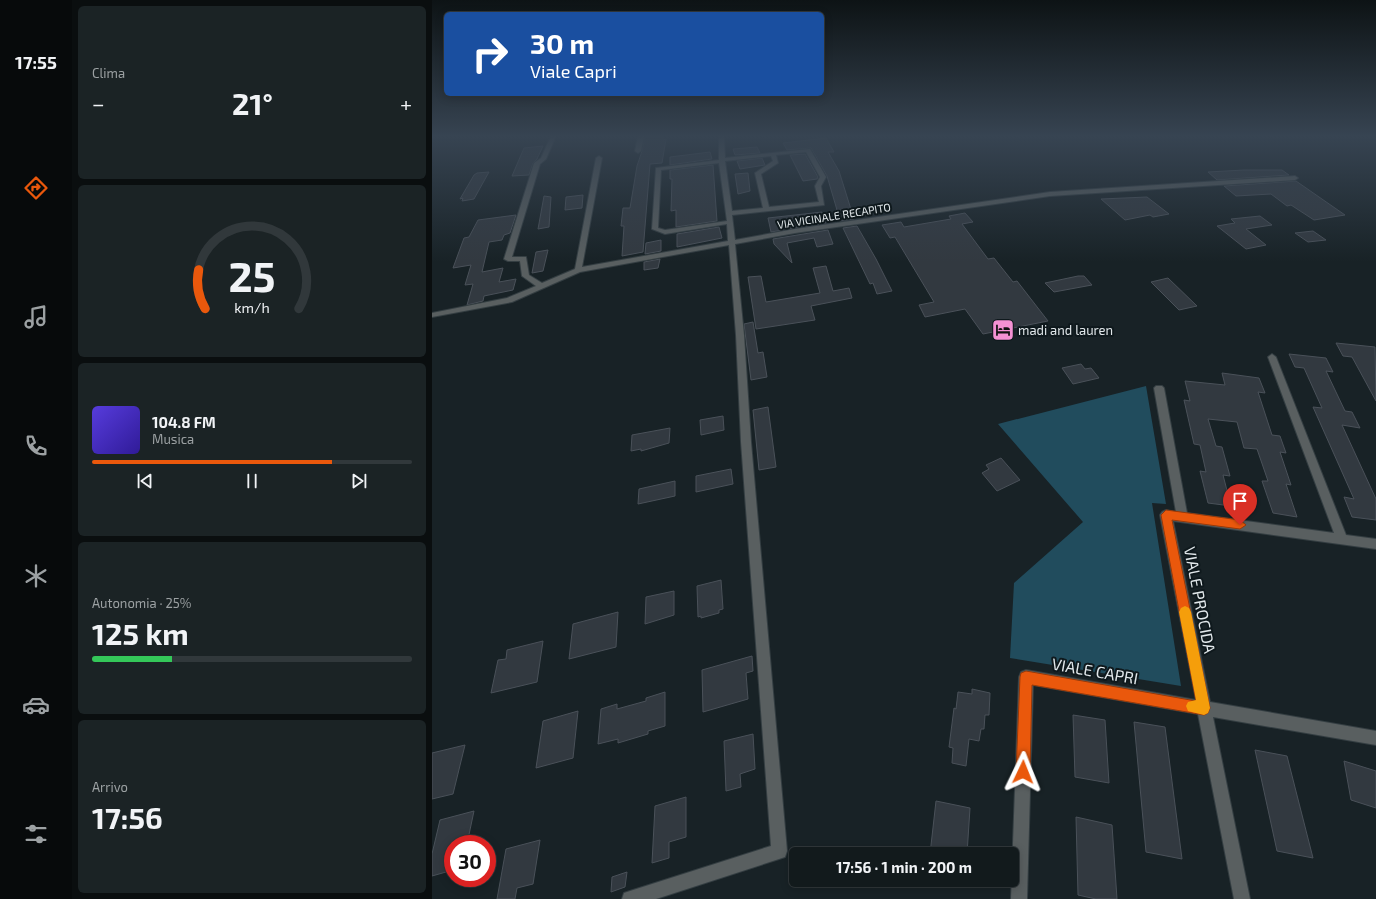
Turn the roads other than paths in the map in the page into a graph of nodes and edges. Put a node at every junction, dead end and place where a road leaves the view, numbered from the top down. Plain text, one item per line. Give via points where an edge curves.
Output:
1 (532, 178) edge
2 (594, 178) edge
3 (658, 178) edge
4 (724, 178) edge
5 (759, 178) edge
6 (822, 178) edge
7 (1295, 178) dead end
8 (766, 209) junction
9 (729, 218) junction
10 (731, 242) junction
11 (578, 270) junction
12 (540, 285) junction
13 (432, 315) edge
14 (1272, 357) dead end
15 (1159, 388) dead end
16 (1182, 517) junction
17 (1342, 539) junction
18 (1376, 544) edge
19 (1204, 708) junction
20 (1376, 738) edge
21 (630, 899) edge
22 (1019, 899) edge
23 (1242, 899) edge

1 - 12 street via 508,259 523,259 526,276
2 - 11 street
3 - 9 street via 655,229 665,232
4 - 9 street
5 - 8 street
6 - 8 street via 818,186 822,204
7 - 10 street, VIA VICINALE RECAPITO via 1050,194
8 - 9 street
9 - 10 street
10 - 11 street, VIA VICINALE RECAPITO
10 - 21 street via 779,851
11 - 12 street, VIA VICINALE RECAPITO
12 - 13 street, VIA VICINALE RECAPITO via 509,300
14 - 17 street
15 - 16 street
16 - 17 street, VIALE PROCIDA
16 - 19 street, VIALE PROCIDA via 1166,515
17 - 18 street, VIALE PROCIDA
19 - 20 street, VIALE CAPRI
19 - 22 street, VIALE CAPRI via 1026,677
19 - 23 street, VIALE PROCIDA

